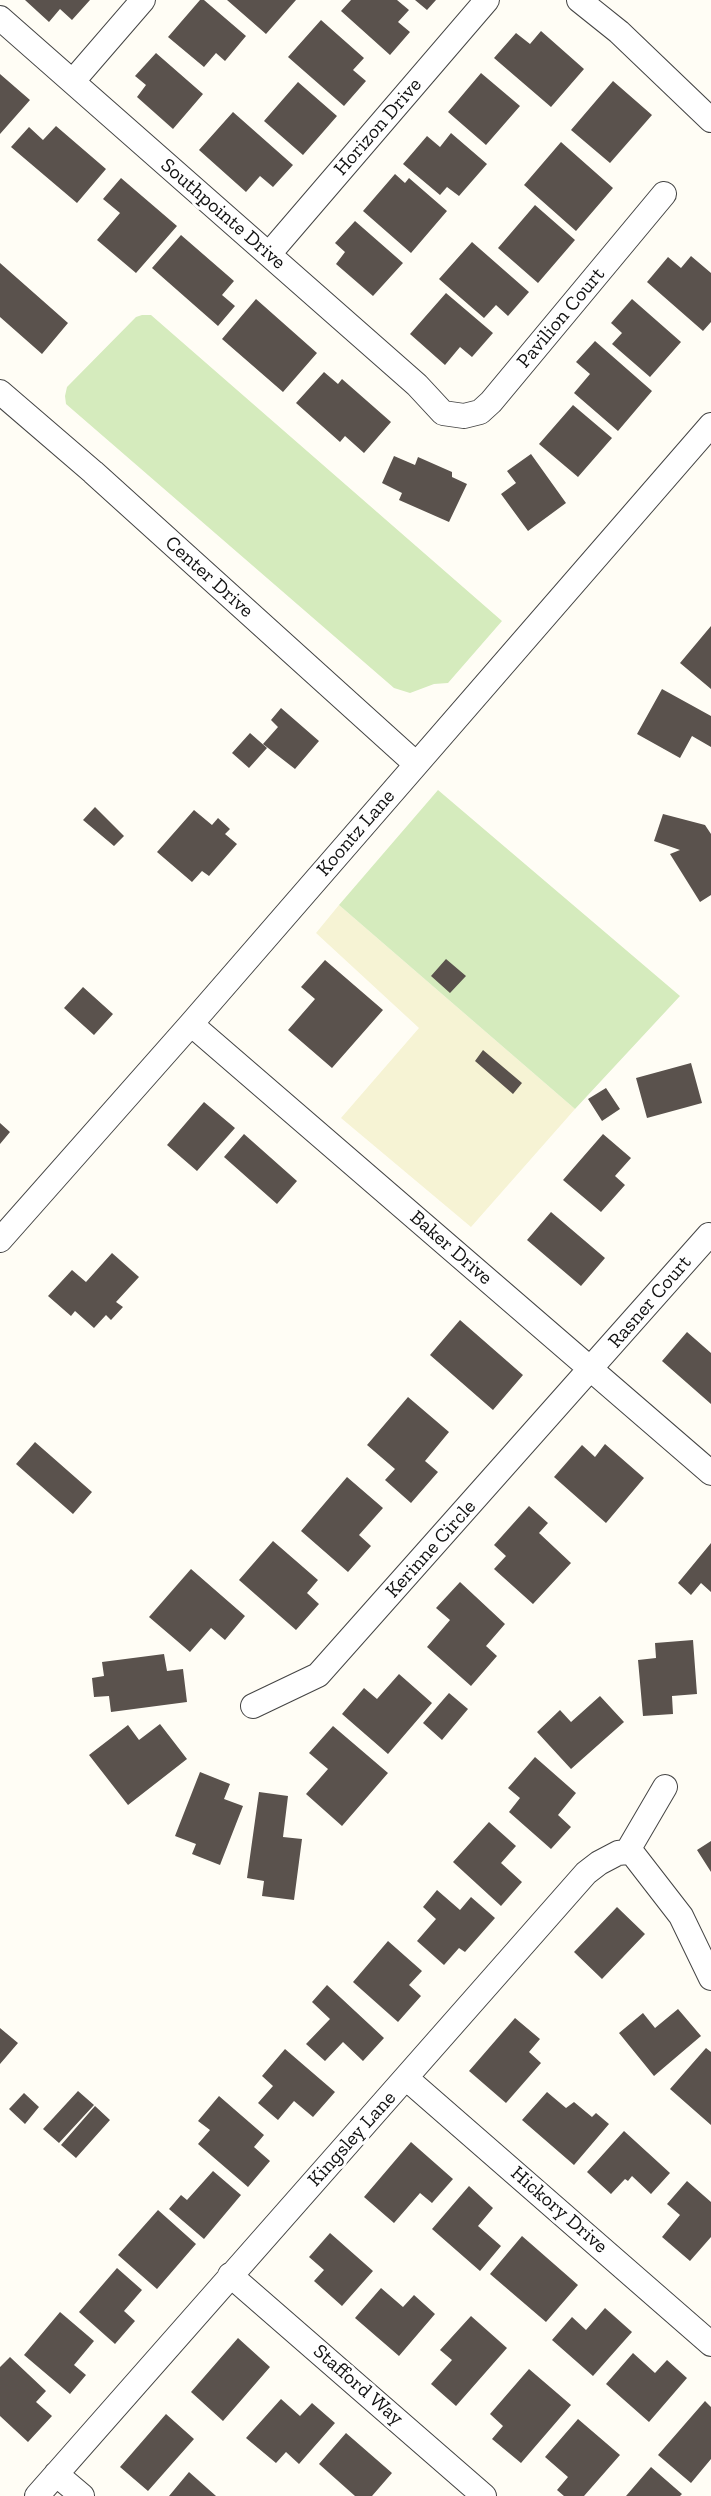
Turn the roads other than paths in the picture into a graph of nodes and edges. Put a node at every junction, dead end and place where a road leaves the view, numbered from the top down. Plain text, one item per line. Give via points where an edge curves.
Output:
1 (143, 0) edge
2 (487, 0) edge
3 (579, 0) edge
4 (0, 18) edge
5 (73, 81) junction
6 (711, 120) edge
7 (664, 194) dead end
8 (269, 254) junction
9 (0, 392) edge
10 (443, 413) joint
11 (711, 425) edge
12 (416, 764) junction
13 (191, 1024) junction
14 (709, 1235) dead end
15 (0, 1240) edge
16 (592, 1369) junction
17 (711, 1473) edge
18 (253, 1706) dead end
19 (665, 1787) dead end
20 (627, 1852) junction
21 (711, 1978) edge
22 (406, 2078) junction
23 (230, 2275) junction
24 (711, 2344) edge
25 (56, 2474) junction
26 (37, 2496) edge
27 (82, 2496) edge
28 (484, 2496) edge

1 - 5 street
2 - 8 street, Horizon Drive
3 - 6 street via 619,32
4 - 5 street, Southpointe Drive
5 - 8 street, Southpointe Drive
7 - 10 street, Pavilion Court via 491,402 480,412 464,416
8 - 10 street, Southpointe Drive via 417,385
9 - 12 street, Center Drive
11 - 12 street, Koontz Lane
12 - 13 street, Koontz Lane
13 - 15 street, Koontz Lane
13 - 16 street, Baker Drive
14 - 16 street, Rasner Court
16 - 17 street, Baker Drive
16 - 18 street, Kerinne Circle via 318,1675
19 - 20 street
20 - 21 street via 633,1854 681,1916
20 - 22 street, Kingsley Lane via 618,1853 586,1872
22 - 23 street, Kingsley Lane
22 - 24 street, Hickory Drive
23 - 25 street, Kingsley Lane
23 - 28 street, Stafford Way
25 - 26 street, Kingsley Lane
25 - 27 street

